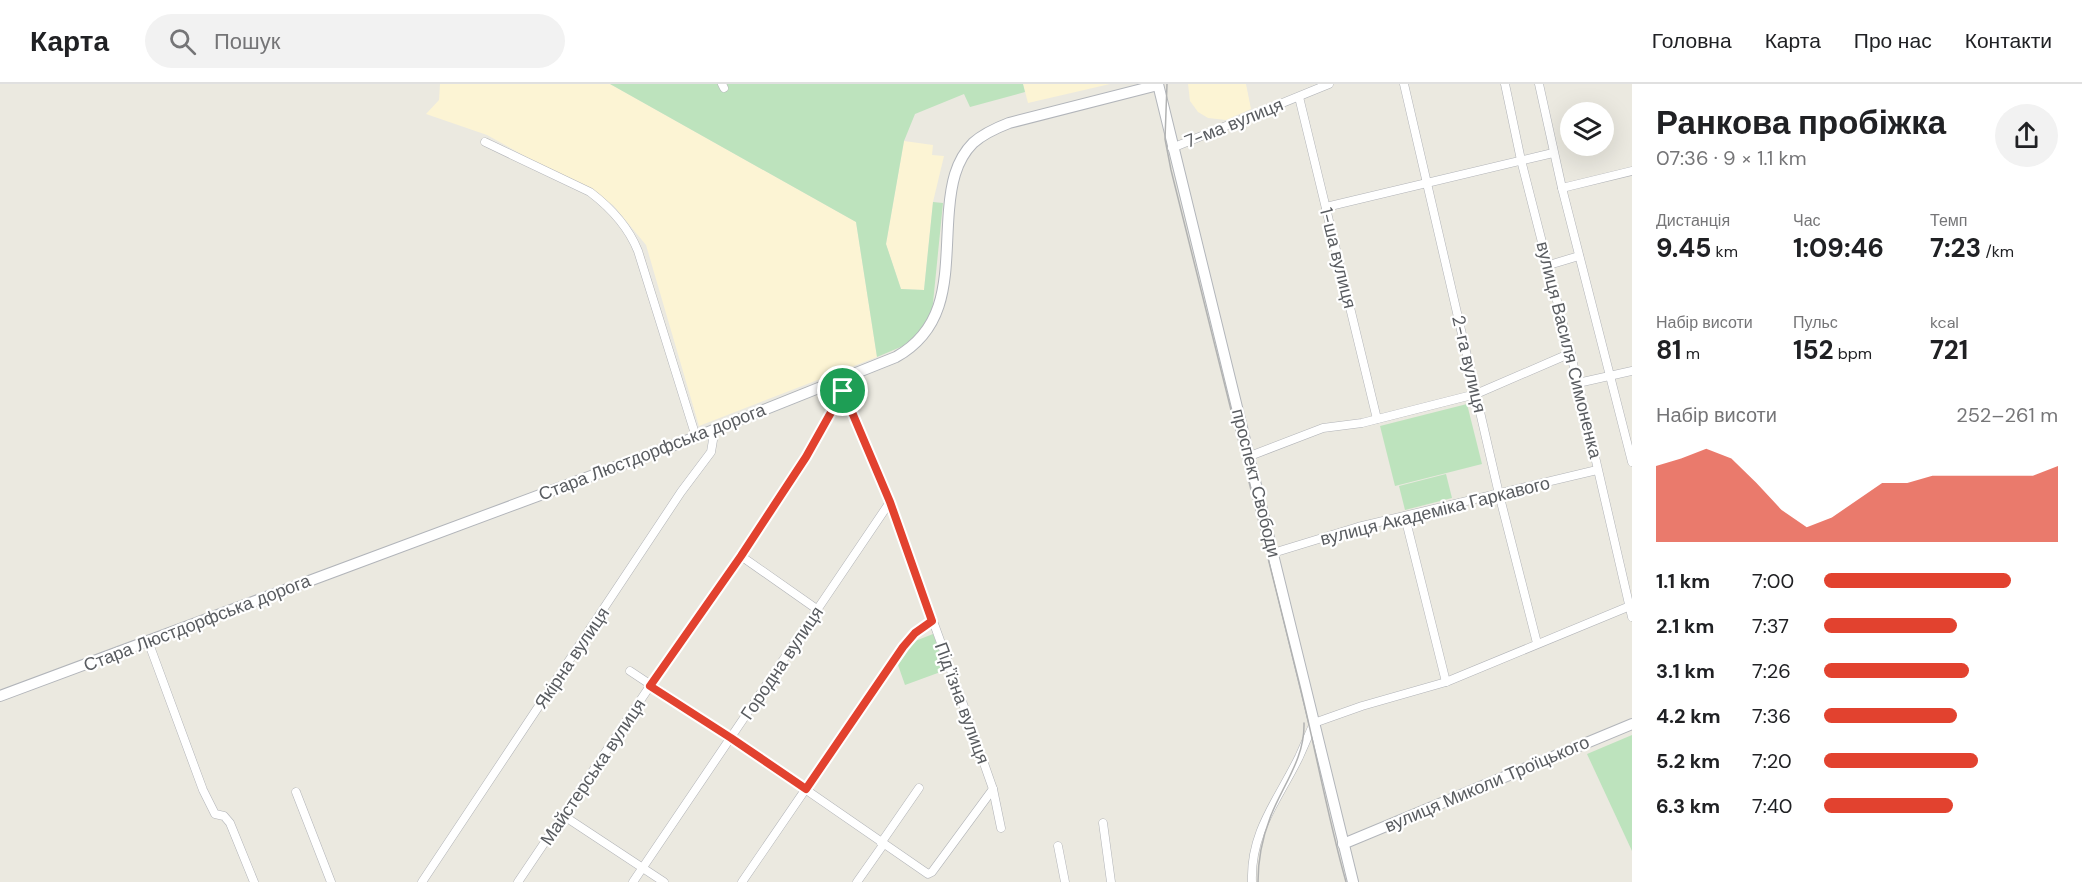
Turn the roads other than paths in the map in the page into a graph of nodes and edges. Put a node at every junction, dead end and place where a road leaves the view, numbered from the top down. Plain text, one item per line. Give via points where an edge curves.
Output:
1 (1158, 84) edge
2 (1329, 84) edge
3 (1404, 84) edge
4 (1505, 84) edge
5 (1539, 84) edge
6 (1299, 97) junction
7 (485, 142) dead end
8 (1172, 148) junction
9 (1553, 153) junction
10 (1521, 160) junction
11 (1632, 171) edge
12 (1427, 182) junction
13 (1562, 188) junction
14 (1326, 207) junction
15 (1579, 256) junction
16 (1549, 265) junction
17 (1571, 353) junction
18 (1632, 371) edge
19 (1611, 376) junction
20 (842, 378) junction
21 (1578, 383) junction
22 (843, 391) junction
23 (1476, 394) junction
24 (1377, 419) junction
25 (711, 431) junction
26 (696, 436) junction
27 (1250, 456) junction
28 (1632, 462) edge
29 (1598, 470) junction
30 (1499, 494) junction
31 (890, 502) junction
32 (1405, 517) junction
33 (1273, 553) junction
34 (741, 556) junction
35 (1629, 606) junction
36 (818, 610) junction
37 (1632, 617) edge
38 (932, 621) junction
39 (148, 641) junction
40 (1538, 643) junction
41 (630, 671) dead end
42 (1446, 682) junction
43 (650, 686) junction
44 (0, 696) edge
45 (1314, 723) junction
46 (1632, 724) edge
47 (731, 738) junction
48 (919, 788) dead end
49 (806, 789) junction
50 (993, 789) junction
51 (296, 792) dead end
52 (564, 816) junction
53 (1103, 823) dead end
54 (1001, 828) dead end
55 (882, 844) junction
56 (1343, 844) junction
57 (1058, 846) dead end
58 (643, 867) junction
59 (254, 882) edge
60 (331, 882) edge
61 (422, 882) edge
62 (518, 882) edge
63 (633, 882) edge
64 (664, 882) edge
65 (742, 882) edge
66 (857, 882) edge
67 (1065, 882) edge
68 (1111, 882) edge
69 (1252, 882) edge
70 (1353, 882) edge

1 - 8 main road, проспект Свободи
1 - 20 main road, Стара Люстдорфська дорога via 1009,123 974,143 960,162 952,185 941,300 934,320 920,340 905,352
2 - 6 street, 7-ма вулиця
3 - 12 street, 2-га вулиця
4 - 10 street, вулиця Василя Симоненка
5 - 9 street, вулиця Василя Симоненка
6 - 8 street, 7-ма вулиця
6 - 14 street, 1-ша вулиця
7 - 26 street via 590,192 625,225 638,251
8 - 27 main road, проспект Свободи
9 - 10 street
9 - 13 street, вулиця Василя Симоненка
10 - 12 street
10 - 16 street, вулиця Василя Симоненка
11 - 13 street
12 - 14 street
12 - 23 street, 2-га вулиця
13 - 15 street, вулиця Василя Симоненка
14 - 24 street, 1-ша вулиця
15 - 16 street
15 - 19 street, вулиця Василя Симоненка
16 - 17 street, вулиця Василя Симоненка
17 - 21 street, вулиця Василя Симоненка
17 - 23 street
18 - 19 street
19 - 21 street
19 - 28 street, вулиця Василя Симоненка
20 - 22 street, Підʼїзна вулиця
20 - 25 main road, Стара Люстдорфська дорога
21 - 29 street, вулиця Василя Симоненка
22 - 31 street, Підʼїзна вулиця
22 - 34 street, Майстерська вулиця via 806,457
23 - 24 street
23 - 30 street, 2-га вулиця
24 - 27 street via 1323,428
25 - 26 main road, Стара Люстдорфська дорога
25 - 61 street, Якірна вулиця via 711,452
26 - 39 main road, Стара Люстдорфська дорога
27 - 33 main road, проспект Свободи
29 - 30 street, вулиця Академіка Гаркавого
29 - 35 street, вулиця Василя Симоненка
30 - 32 street, вулиця Академіка Гаркавого
30 - 40 street, 2-га вулиця
31 - 36 street, Городна вулиця
31 - 38 street, Підʼїзна вулиця
32 - 33 street, вулиця Академіка Гаркавого
32 - 42 street
33 - 45 main road, проспект Свободи
34 - 36 street
34 - 43 street, Майстерська вулиця
35 - 37 street, вулиця Василя Симоненка
35 - 40 street
36 - 47 street, Городна вулиця
38 - 49 street via 903,647
38 - 50 street, Підʼїзна вулиця
39 - 44 main road, Стара Люстдорфська дорога
39 - 59 street via 203,790 215,814 230,823
40 - 42 street
41 - 43 street
42 - 45 street
43 - 47 street
43 - 52 street, Майстерська вулиця
45 - 56 main road, проспект Свободи
45 - 69 street via 1267,813 1255,849
46 - 56 main road, вулиця Миколи Троїцького
47 - 49 street
47 - 58 street, Городна вулиця
48 - 55 street
49 - 55 street
49 - 65 street
50 - 54 street, Підʼїзна вулиця
50 - 55 street via 929,874
51 - 60 street
52 - 58 street
52 - 62 street, Майстерська вулиця
53 - 68 street
55 - 66 street
56 - 70 main road, проспект Свободи
57 - 67 street
58 - 63 street, Городна вулиця
58 - 64 street

